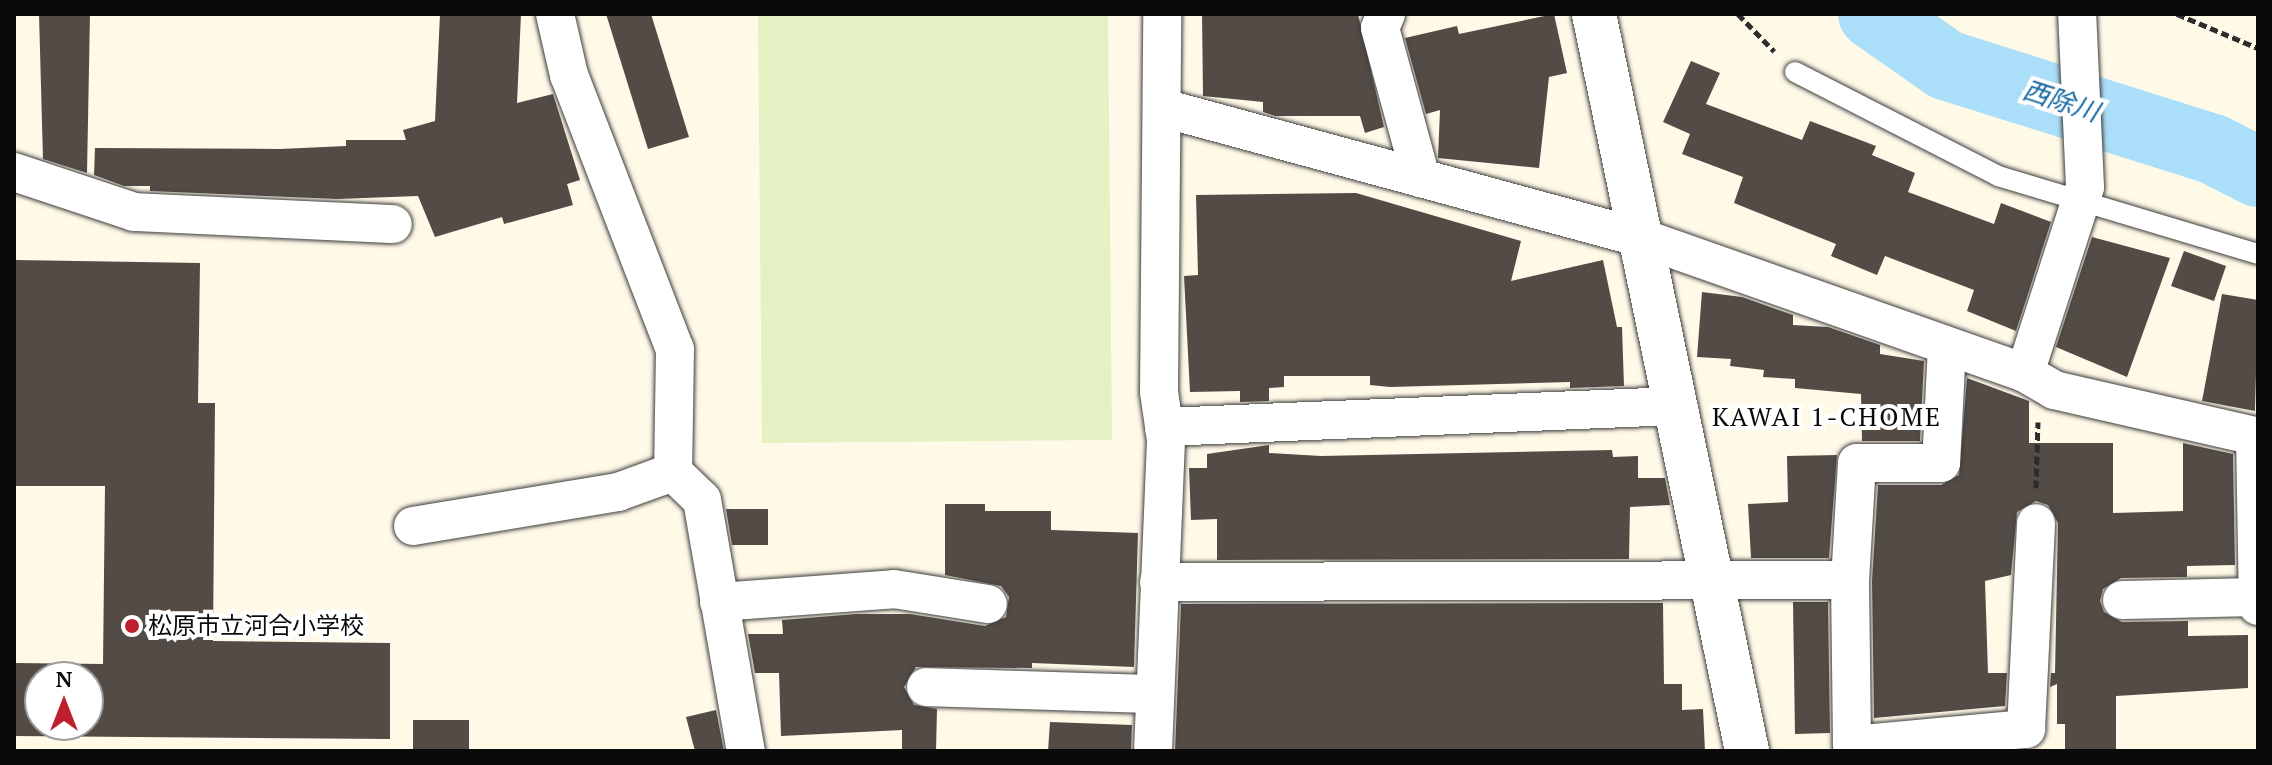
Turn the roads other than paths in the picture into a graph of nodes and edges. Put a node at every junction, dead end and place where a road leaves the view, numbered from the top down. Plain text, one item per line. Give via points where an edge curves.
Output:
1 (555, 14) edge
2 (1162, 14) edge
3 (1386, 14) edge
4 (1594, 14) edge
5 (2077, 14) edge
6 (1795, 72) road end
7 (1163, 108) junction
8 (14, 172) edge
9 (1421, 178) junction
10 (2082, 195) junction
11 (393, 224) dead end
12 (1639, 237) junction
13 (2258, 254) edge
14 (1947, 346) junction
15 (2032, 377) junction
16 (1675, 406) junction
17 (1164, 427) junction
18 (673, 472) junction
19 (2036, 523) road end
20 (413, 526) dead end
21 (1850, 580) junction
22 (1159, 582) junction
23 (1713, 582) junction
24 (2258, 597) edge
25 (2122, 600) dead end
26 (719, 602) junction
27 (988, 604) dead end
28 (2258, 606) edge
29 (926, 687) dead end
30 (1155, 694) junction
31 (746, 751) edge
32 (1153, 751) edge
33 (1747, 751) edge

1 - 18 street via 569,75 675,349
2 - 7 street
3 - 9 street via 1380,28
4 - 12 street
5 - 10 street
6 - 10 lane via 1998,176
7 - 9 street
7 - 17 street via 1159,392
8 - 11 street via 134,212
9 - 12 street
10 - 13 lane
10 - 15 street
12 - 14 street
12 - 16 street
14 - 15 street
14 - 21 street via 1941,463 1857,463
15 - 24 street via 2054,390 2255,436
16 - 17 street
16 - 23 street
17 - 22 street
18 - 20 street via 618,492
18 - 26 street via 702,500
19 - 21 street via 2026,729 1852,745
21 - 23 street
22 - 23 street
22 - 30 street
23 - 33 street
24 - 25 street
24 - 28 street
26 - 27 street via 894,589
26 - 31 street
29 - 30 street
30 - 32 street

